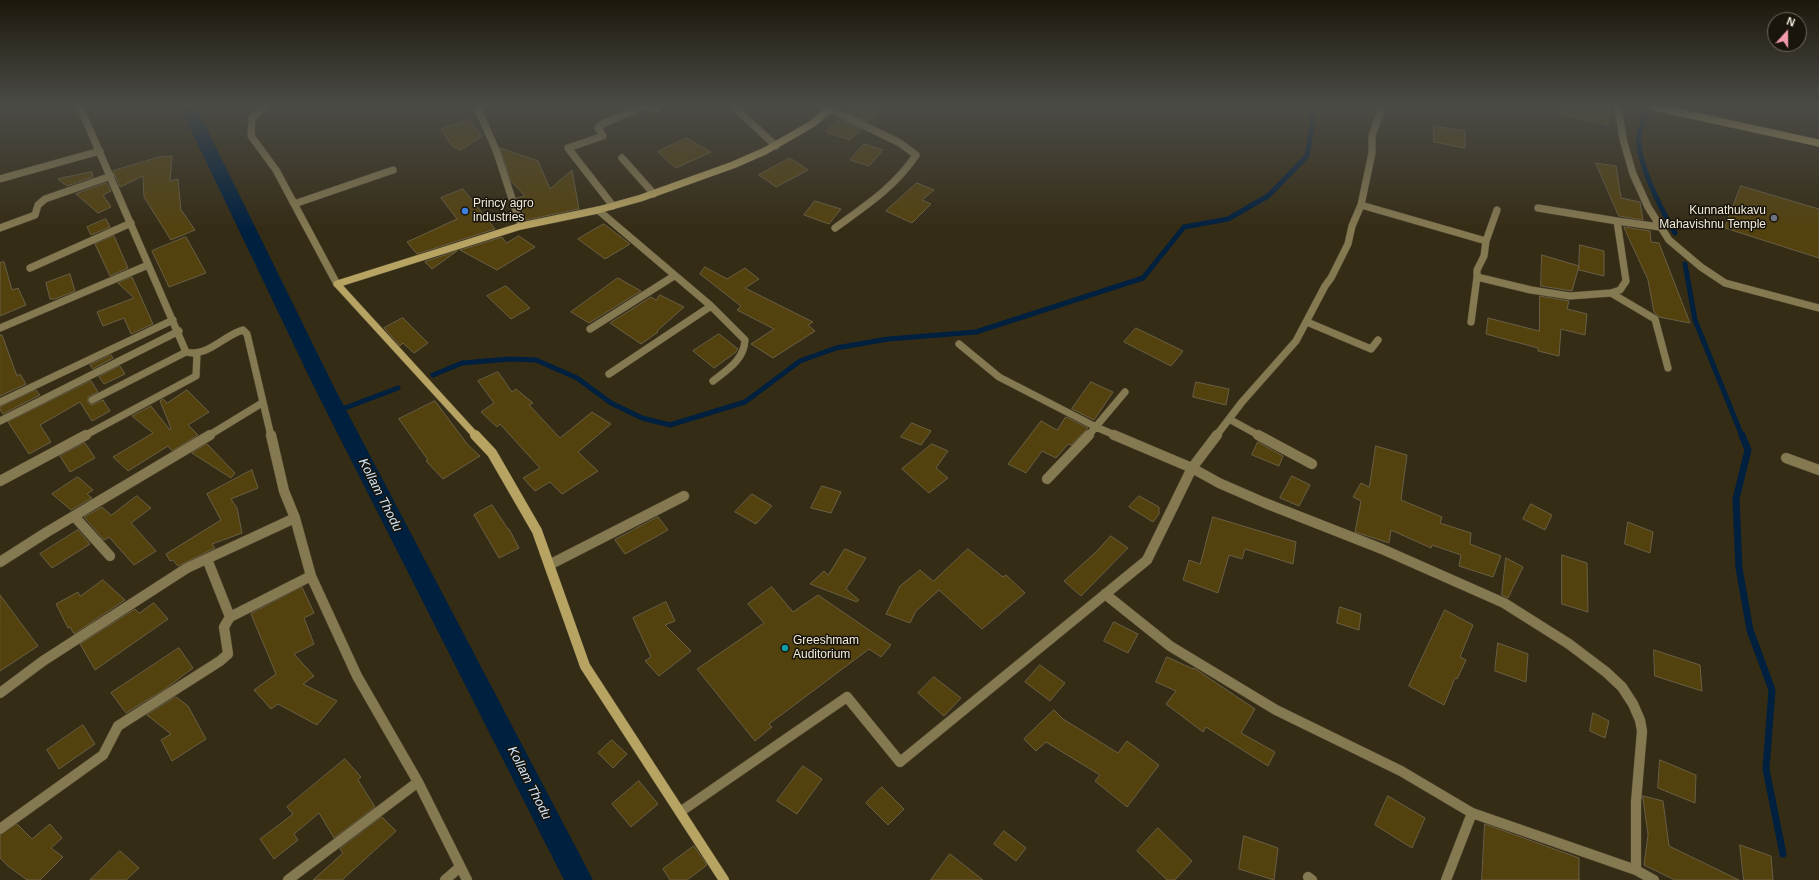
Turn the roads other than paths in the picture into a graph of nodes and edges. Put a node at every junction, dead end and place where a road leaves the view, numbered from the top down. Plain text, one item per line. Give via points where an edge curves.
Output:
1 (99, 148) edge
2 (260, 148) edge
3 (495, 148) edge
4 (568, 148) edge
5 (771, 148) edge
6 (907, 148) edge
7 (1372, 148) edge
8 (1626, 148) edge
9 (100, 151) junction
10 (622, 158) dead end
11 (393, 170) dead end
12 (111, 176) junction
13 (0, 179) edge
14 (654, 194) junction
15 (294, 204) junction
16 (1361, 205) junction
17 (613, 206) junction
18 (1538, 208) dead end
19 (598, 210) junction
20 (1497, 210) dead end
21 (1617, 221) junction
22 (131, 223) junction
23 (521, 226) junction
24 (1660, 227) junction
25 (0, 228) edge
26 (835, 228) dead end
27 (1486, 241) junction
28 (148, 265) junction
29 (30, 268) dead end
30 (674, 276) junction
31 (1477, 276) junction
32 (337, 284) junction
33 (1611, 293) junction
34 (711, 306) junction
35 (1819, 308) edge
36 (173, 320) junction
37 (1307, 322) junction
38 (1471, 322) dead end
39 (0, 328) edge
40 (590, 329) dead end
41 (179, 332) junction
42 (1378, 340) dead end
43 (959, 344) dead end
44 (186, 352) junction
45 (197, 354) junction
46 (1668, 368) dead end
47 (609, 374) dead end
48 (713, 381) dead end
49 (1125, 392) dead end
50 (92, 400) dead end
51 (0, 402) edge
52 (262, 403) junction
53 (1229, 419) junction
54 (0, 421) edge
55 (1096, 427) junction
56 (1786, 458) dead end
57 (1312, 464) dead end
58 (1192, 468) junction
59 (1819, 470) edge
60 (1047, 479) dead end
61 (0, 480) edge
62 (684, 496) dead end
63 (74, 516) junction
64 (295, 518) junction
65 (110, 556) dead end
66 (207, 559) junction
67 (1, 560) edge
68 (549, 565) junction
69 (311, 576) junction
70 (1104, 594) junction
71 (230, 618) junction
72 (0, 693) edge
73 (418, 782) junction
74 (680, 812) junction
75 (1472, 813) junction
76 (0, 829) edge
77 (460, 867) junction
78 (1636, 870) junction
79 (288, 880) edge
80 (445, 880) edge
81 (467, 880) edge
82 (724, 880) edge
83 (1446, 880) edge
84 (1654, 880) edge

1 - 9 street
2 - 15 street via 276,170
3 - 23 street
4 - 17 street
5 - 14 street
6 - 26 street via 916,155 909,168 894,184
7 - 16 street
8 - 24 street via 1636,180
9 - 12 street
9 - 13 street
10 - 14 street
11 - 15 street
12 - 22 street
12 - 25 street via 45,199 38,205 35,215
14 - 17 street
15 - 32 street
16 - 27 street
16 - 37 street via 1348,244
17 - 19 street
18 - 21 street
19 - 23 street
19 - 30 street
20 - 27 street
21 - 24 street
21 - 33 street via 1626,281 1620,290
22 - 28 street
22 - 29 street
23 - 32 street
24 - 35 street via 1678,247 1722,281
27 - 31 street
28 - 36 street
28 - 39 street
30 - 34 street
30 - 40 street
31 - 33 street via 1552,294 1570,296
31 - 38 street
32 - 68 street via 492,453 537,531
33 - 46 street via 1655,319
34 - 47 street
34 - 48 street via 745,340 746,346 740,357
36 - 41 street
36 - 51 street
37 - 42 street via 1371,349
37 - 53 street via 1296,341
41 - 44 street
41 - 54 street
43 - 55 street via 999,376
44 - 45 street
44 - 50 street
45 - 52 street via 242,330 247,334
45 - 61 street via 196,376
49 - 55 street
52 - 63 street
52 - 64 street via 284,491
53 - 57 street
53 - 58 street
55 - 58 street
55 - 60 street
56 - 59 street
58 - 70 street via 1147,560
58 - 78 street via 1219,483 1382,549 1504,603 1569,644 1606,672 1622,687 1640,720 1642,731 1636,802
62 - 68 street
63 - 65 street
63 - 67 street
64 - 66 street
64 - 69 street
66 - 71 street
66 - 72 street via 187,568 43,660
68 - 74 street via 585,666
69 - 71 street
69 - 73 street via 357,676
70 - 74 street via 900,762 847,697
70 - 75 street via 1170,646 1276,710 1401,771
71 - 76 street via 224,627 228,654 118,726 111,738 111,746 103,754
73 - 77 street
73 - 79 street
74 - 82 street
75 - 78 street
75 - 83 street
77 - 80 street
77 - 81 street
78 - 84 street

